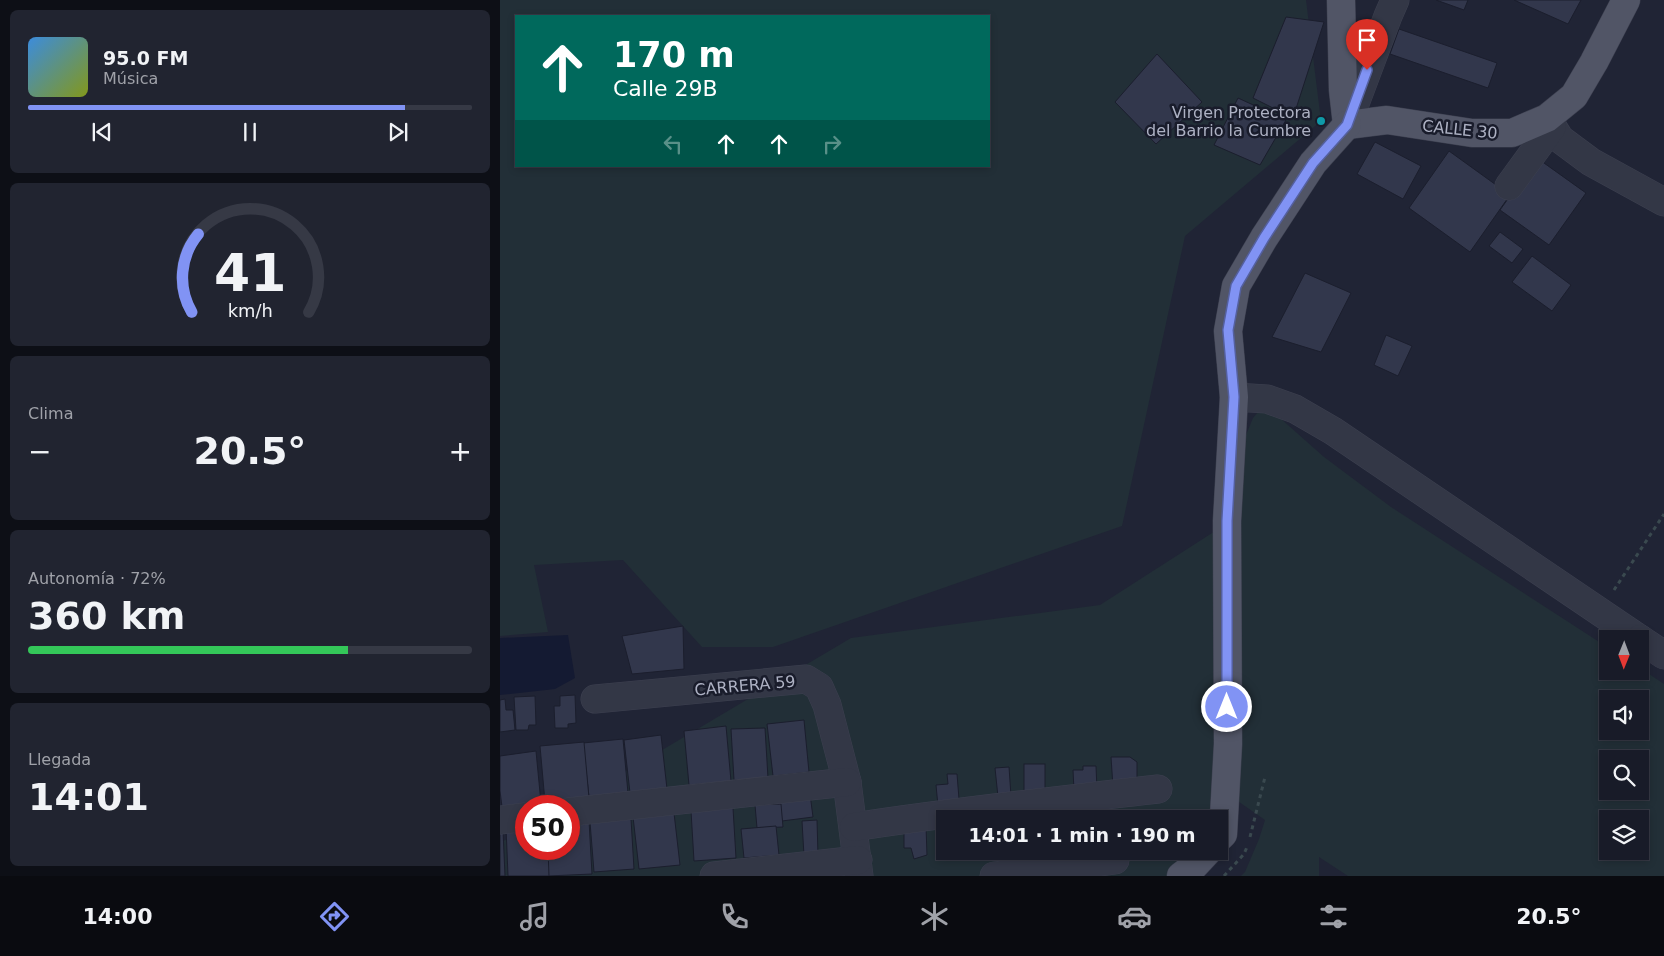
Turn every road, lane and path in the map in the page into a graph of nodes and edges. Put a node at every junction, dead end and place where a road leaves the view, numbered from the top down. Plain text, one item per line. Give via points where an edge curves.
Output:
1 (1340, 0) edge
2 (1395, 0) edge
3 (1626, 0) edge
4 (1550, 122) junction
5 (1347, 125) junction
6 (1509, 186) dead end
7 (1664, 202) edge
8 (1234, 397) junction
9 (1664, 514) edge
10 (1599, 611) junction
11 (1627, 630) edge
12 (1649, 645) edge
13 (1664, 655) edge
14 (596, 700) dead end
15 (847, 782) junction
16 (1158, 790) dead end
17 (1224, 810) edge
18 (580, 811) edge
19 (515, 818) edge
20 (500, 820) edge
21 (854, 827) junction
22 (1115, 860) dead end
23 (1200, 860) edge
24 (858, 868) edge
25 (714, 876) edge
26 (994, 876) edge
27 (1181, 876) edge

1 - 5 main road
2 - 5 street
3 - 4 main road, CALLE 30 via 1574,96
4 - 5 main road, CALLE 30 via 1512,133 1472,134 1387,120
4 - 6 street
4 - 7 street via 1560,139 1591,162
5 - 8 main road via 1313,163 1236,286 1228,330
8 - 10 street via 1267,399 1333,431
8 - 17 main road via 1227,521 1228,744
9 - 10 path
10 - 11 street
12 - 13 street
14 - 15 street, CARRERA 59 via 806,679 820,687
15 - 18 street
15 - 21 street, CARRERA 59
16 - 21 street via 989,808
19 - 20 street
21 - 24 street, CARRERA 59
22 - 26 street
23 - 27 main road
24 - 25 street

